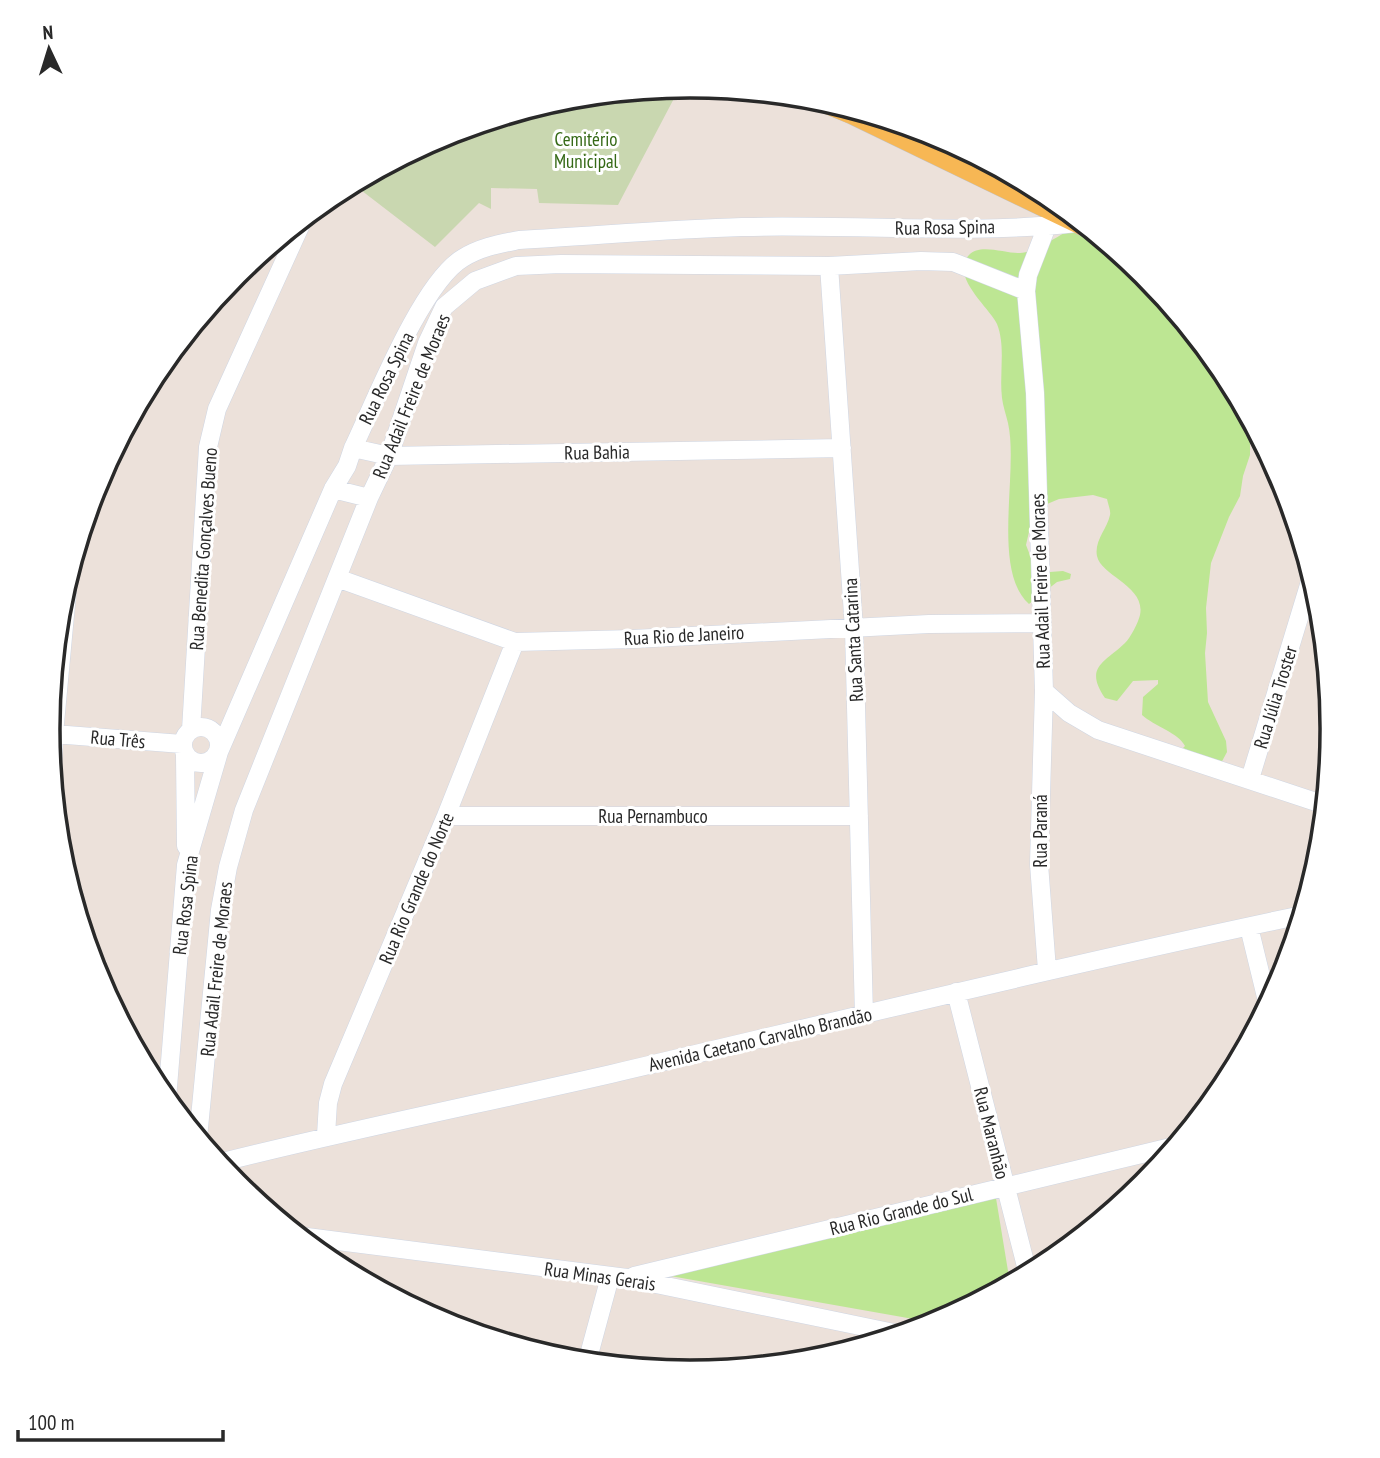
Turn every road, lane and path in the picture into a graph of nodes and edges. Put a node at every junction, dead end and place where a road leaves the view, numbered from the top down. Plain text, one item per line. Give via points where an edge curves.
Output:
1 (891, 131) edge
2 (1030, 199) edge
3 (1067, 224) edge
4 (1047, 226) junction
5 (295, 238) edge
6 (830, 266) junction
7 (1026, 291) junction
8 (353, 448) junction
9 (842, 448) junction
10 (389, 456) junction
11 (333, 489) junction
12 (369, 498) junction
13 (337, 578) junction
14 (1306, 596) edge
15 (1042, 623) junction
16 (854, 629) junction
17 (515, 642) junction
18 (1044, 691) junction
19 (60, 734) edge
20 (186, 743) junction
21 (219, 752) junction
22 (1250, 779) junction
23 (1316, 802) edge
24 (446, 816) junction
25 (859, 816) junction
26 (186, 865) junction
27 (1291, 917) edge
28 (1248, 927) junction
29 (1047, 970) junction
30 (1264, 989) edge
31 (956, 992) junction
32 (864, 1015) junction
33 (168, 1082) edge
34 (199, 1124) edge
35 (326, 1136) junction
36 (1160, 1150) edge
37 (230, 1160) edge
38 (1006, 1186) junction
39 (320, 1239) edge
40 (1024, 1263) edge
41 (618, 1278) junction
42 (879, 1330) edge
43 (591, 1351) edge

1 - 2 main road
3 - 4 street, Rua Rosa Spina
4 - 7 street, Rua Adail Freire de Moraes
4 - 8 street, Rua Rosa Spina via 742,227 519,240 488,246 461,259 422,305
5 - 20 street, Rua Benedita Gonçalves Bueno via 217,409 208,447
6 - 7 street, Rua Adail Freire de Moraes via 953,262
6 - 9 street, Rua Santa Catarina
6 - 10 street, Rua Adail Freire de Moraes via 527,265 475,281 444,307
7 - 15 street, Rua Adail Freire de Moraes via 1035,393
8 - 10 street, Rua Bahia
8 - 11 street, Rua Rosa Spina
9 - 10 street, Rua Bahia
9 - 16 street, Rua Santa Catarina
10 - 12 street, Rua Adail Freire de Moraes
11 - 12 street
11 - 21 street, Rua Rosa Spina
12 - 13 street, Rua Adail Freire de Moraes
13 - 17 street, Rua Rio de Janeiro
13 - 34 street, Rua Adail Freire de Moraes via 244,810 228,867
14 - 22 street, Rua Júlia Troster
15 - 16 street, Rua Rio de Janeiro
15 - 18 street, Rua Adail Freire de Moraes
16 - 17 street, Rua Rio de Janeiro
16 - 25 street, Rua Santa Catarina
17 - 24 street, Rua Rio Grande do Norte
18 - 22 street, Rua Adail Freire de Moraes via 1098,730
18 - 29 street, Rua Paraná via 1039,864
19 - 20 street, Rua Três
20 - 21 street via 193,762 203,764
20 - 21 street via 200,727 209,728 220,743
20 - 26 street, Rua Benedita Gonçalves Bueno
21 - 26 street, Rua Rosa Spina
22 - 23 street, Rua Adail Freire de Moraes
24 - 25 street, Rua Pernambuco
24 - 35 street, Rua Rio Grande do Norte via 333,1084
25 - 32 street, Rua Santa Catarina
26 - 33 street, Rua Rosa Spina
27 - 28 street, Avenida Caetano Carvalho Brandão
28 - 29 street, Avenida Caetano Carvalho Brandão
28 - 30 street
29 - 31 street, Avenida Caetano Carvalho Brandão
31 - 32 street, Avenida Caetano Carvalho Brandão
31 - 38 street, Rua Maranhão
32 - 35 street, Avenida Caetano Carvalho Brandão
35 - 37 street, Avenida Caetano Carvalho Brandão
36 - 38 street, Rua Rio Grande do Sul
38 - 40 street, Rua Maranhão
38 - 41 street, Rua Rio Grande do Sul
39 - 41 street, Rua Minas Gerais
41 - 42 street, Rua Minas Gerais
41 - 43 street

